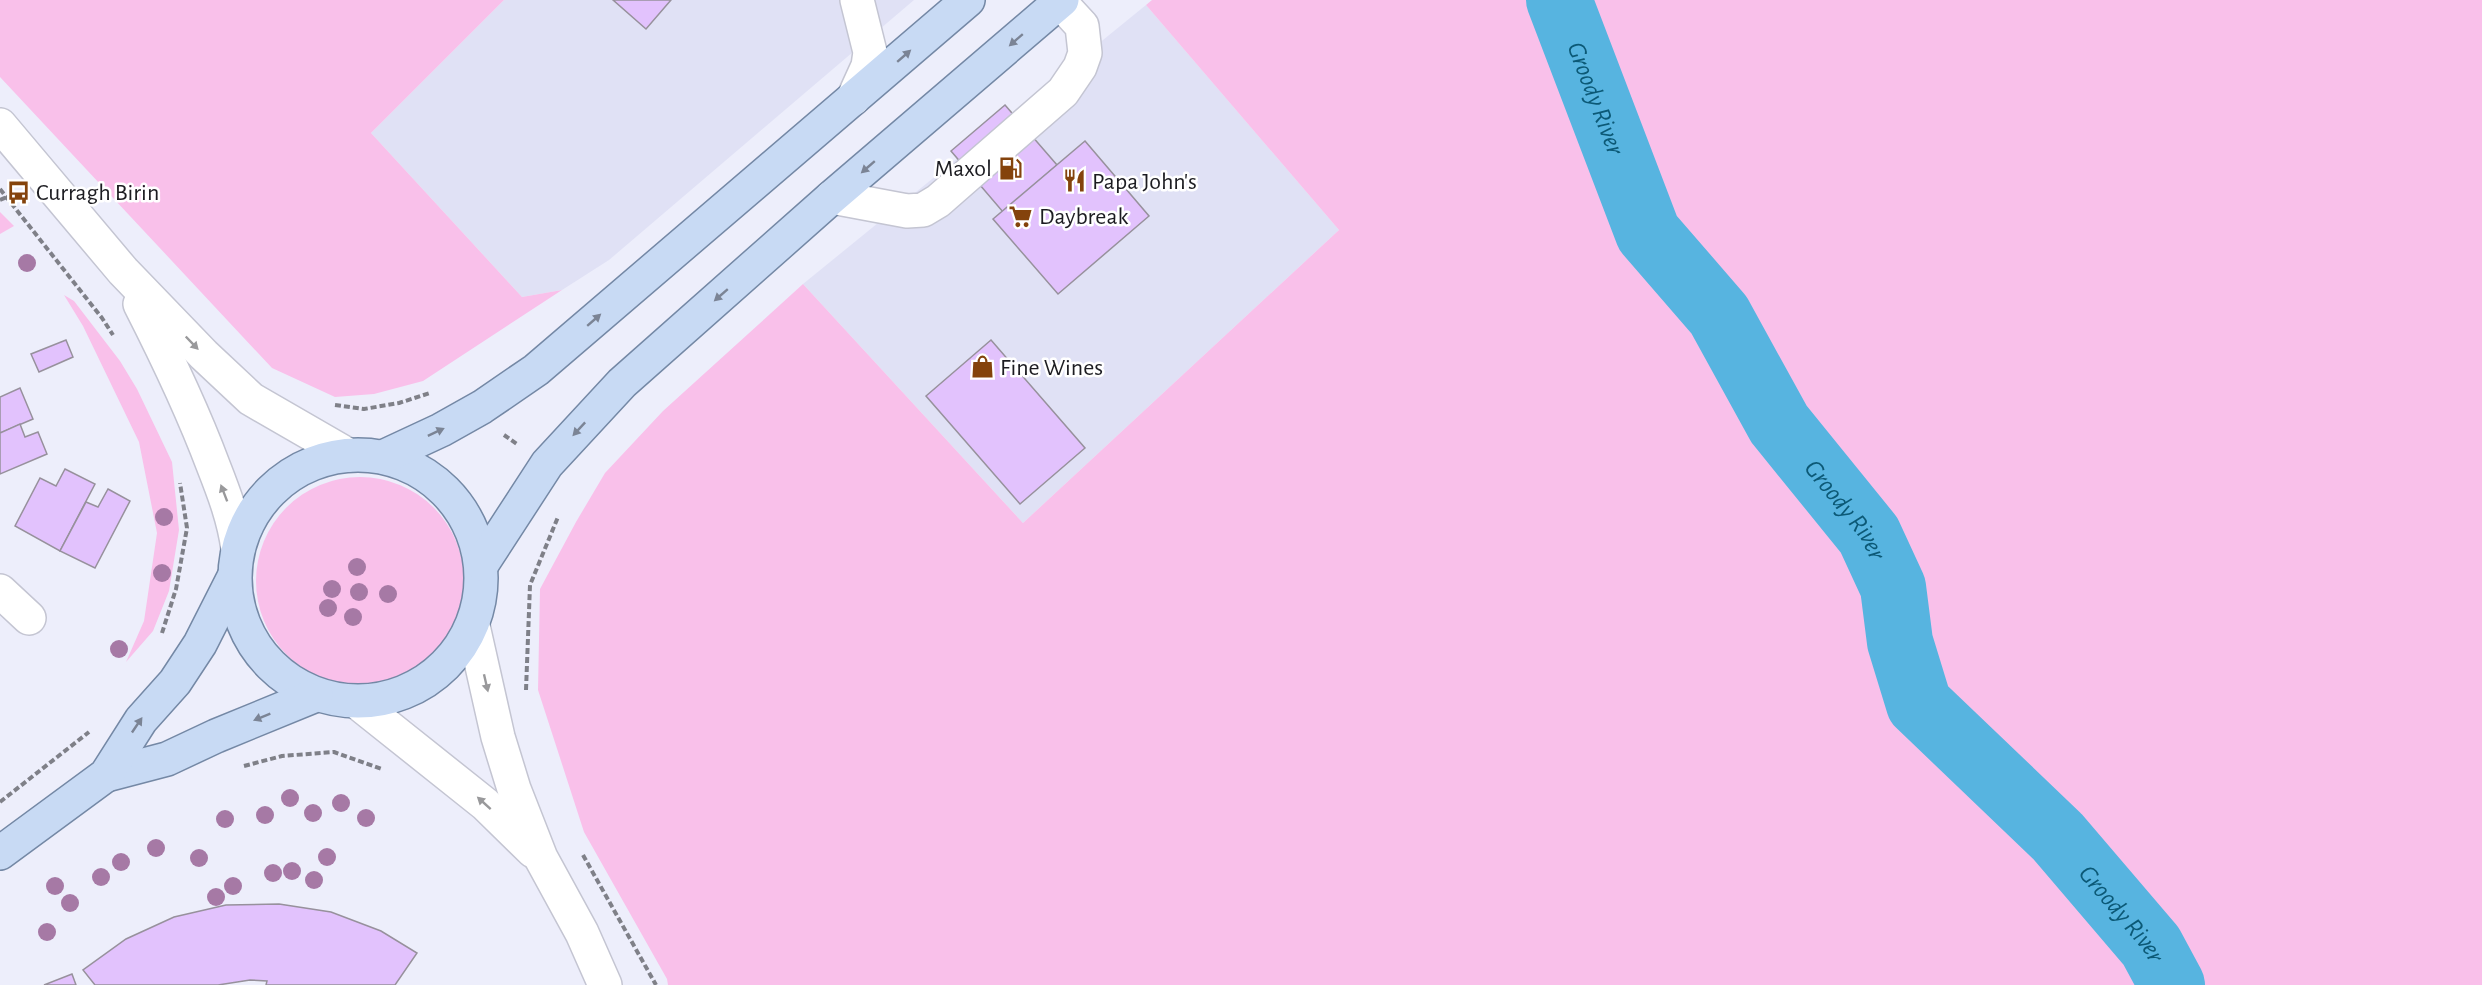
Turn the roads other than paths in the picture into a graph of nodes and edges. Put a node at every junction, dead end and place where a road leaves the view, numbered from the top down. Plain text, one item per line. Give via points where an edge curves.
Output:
1 (857, 0) edge
2 (968, 0) edge
3 (1058, 1) edge
4 (853, 99) junction
5 (0, 125) edge
6 (832, 197) junction
7 (123, 271) junction
8 (348, 455) junction
9 (383, 457) junction
10 (236, 563) junction
11 (482, 564) junction
12 (0, 591) edge
13 (29, 618) dead end
14 (473, 626) junction
15 (316, 695) junction
16 (357, 702) junction
17 (106, 775) junction
18 (0, 852) edge
19 (541, 858) junction
20 (605, 985) edge

1 - 4 street via 870,52
4 -> 2 main road
3 -> 6 main road
3 - 6 street via 1082,26 1085,53 1080,67 1063,92 938,201 923,210 907,211
9 -> 4 main road via 482,408 536,370
5 - 7 street
6 -> 11 main road via 621,383 547,464
7 -> 8 street via 251,399
10 -> 7 street via 234,520 201,432 173,367
8 - 9 main road
8 - 10 main road via 311,464 278,484 252,513
9 - 11 main road via 419,470 450,495 471,527
10 - 15 main road via 240,615 256,650 282,677
17 -> 10 main road via 141,720 175,682 200,644
11 - 14 main road via 481,596
12 - 13 street
14 - 16 main road via 454,657 427,682 393,697
14 -> 19 street via 498,737
15 - 16 main road
15 -> 17 main road via 167,759
19 -> 16 street via 485,804
17 - 18 main road
19 - 20 street

